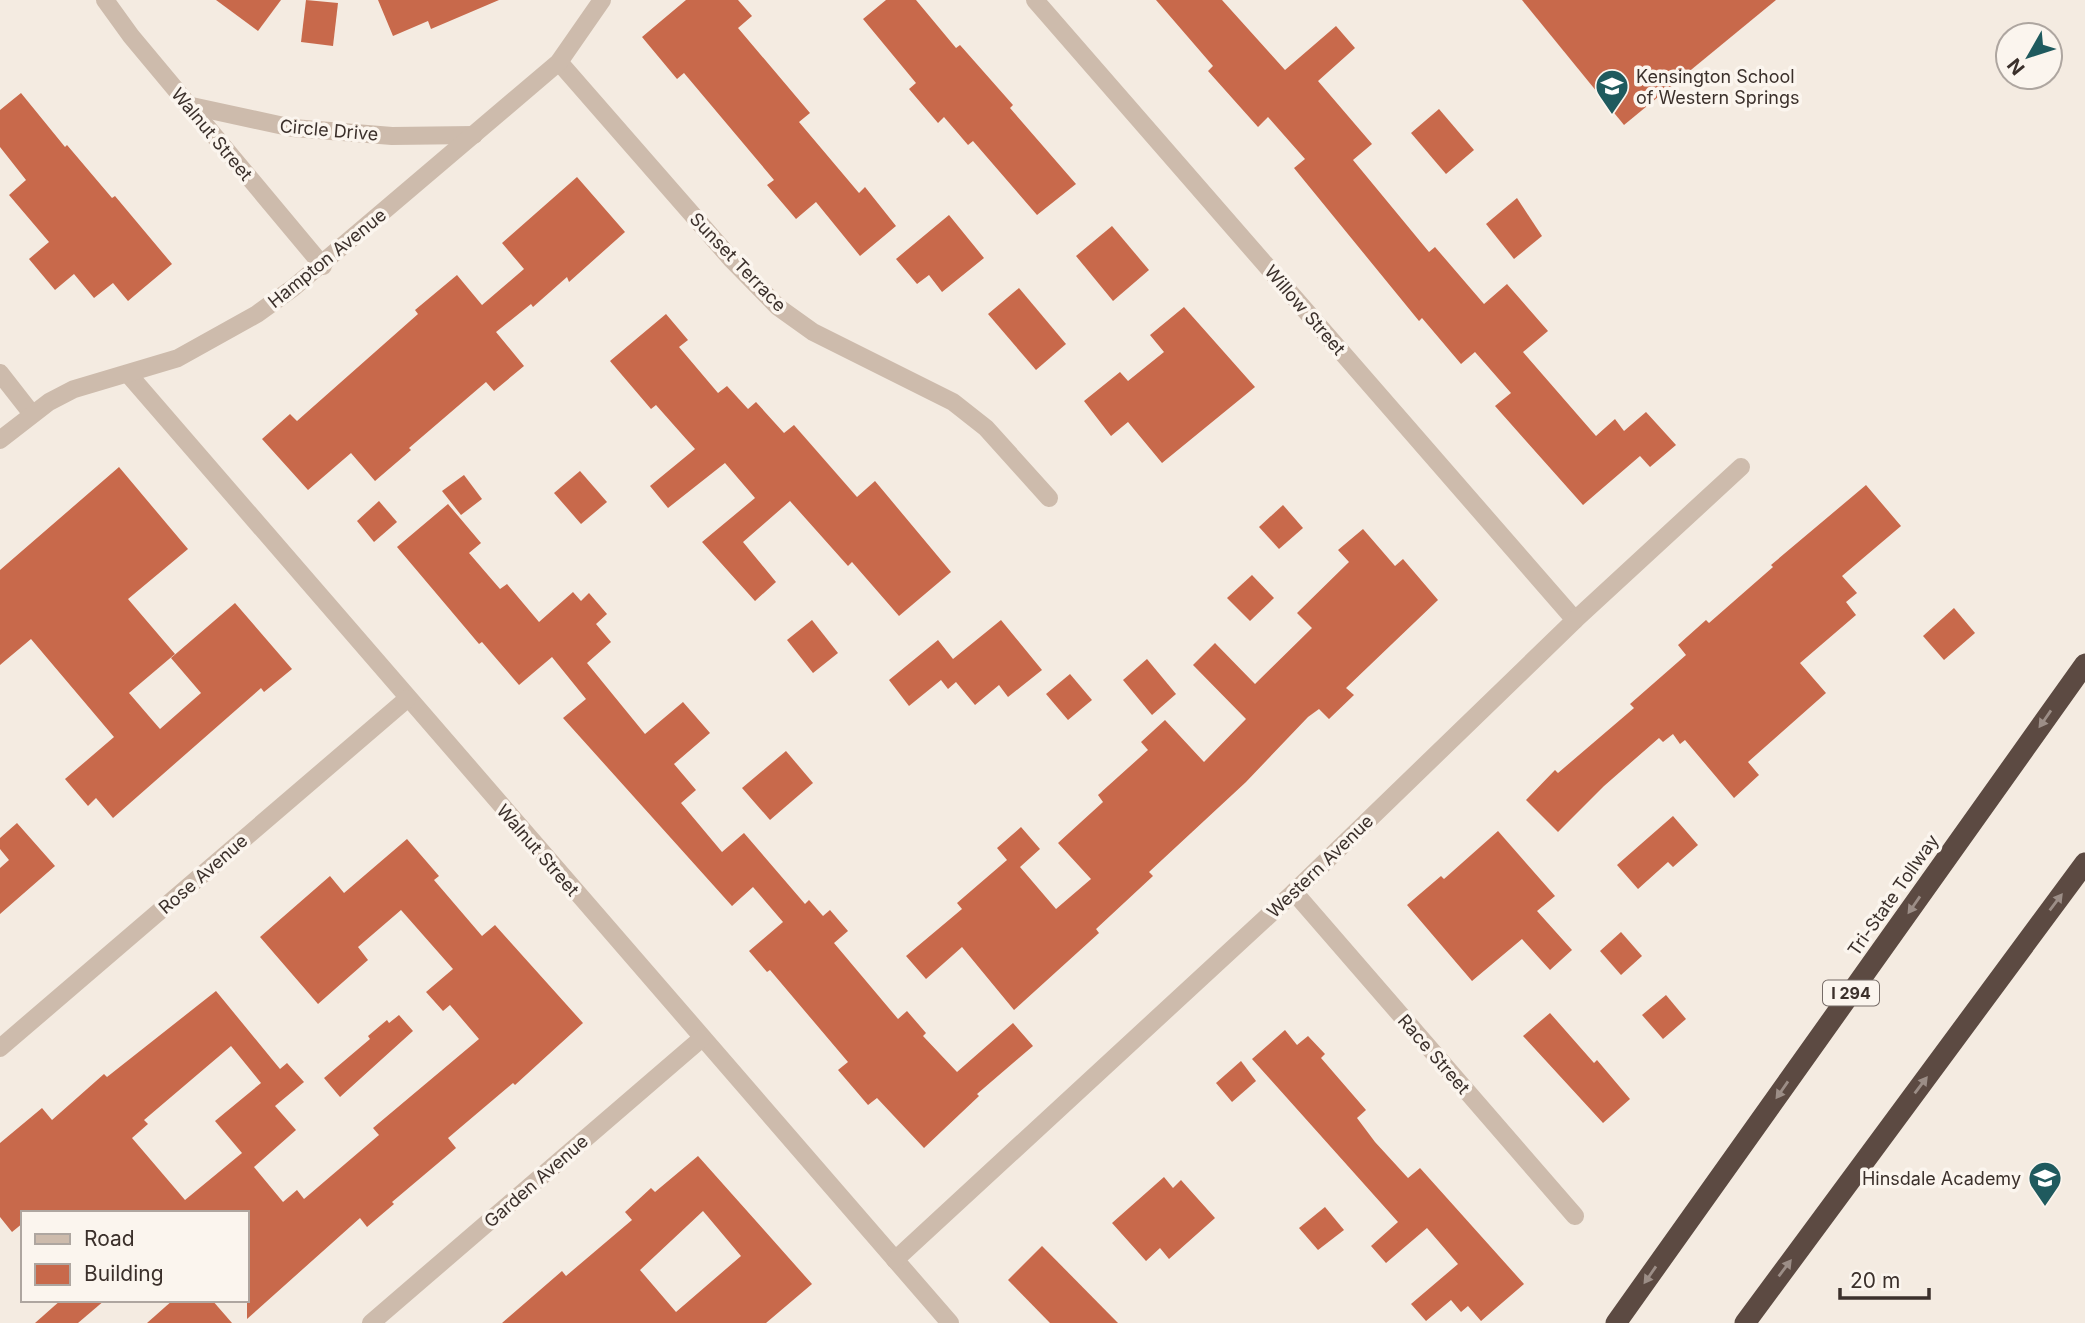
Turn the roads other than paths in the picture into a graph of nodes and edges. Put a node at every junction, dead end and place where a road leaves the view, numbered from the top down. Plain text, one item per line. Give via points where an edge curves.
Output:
1 (105, 0) edge
2 (601, 0) edge
3 (1035, 0) edge
4 (559, 62) junction
5 (187, 104) junction
6 (474, 135) junction
7 (323, 266) junction
8 (0, 373) edge
9 (129, 375) junction
10 (32, 414) junction
11 (0, 440) edge
12 (1741, 467) dead end
13 (1049, 498) dead end
14 (1575, 620) junction
15 (2085, 664) edge
16 (407, 699) junction
17 (2085, 863) edge
18 (1294, 892) junction
19 (701, 1039) junction
20 (0, 1048) edge
21 (1575, 1216) dead end
22 (895, 1261) junction
23 (371, 1323) edge
24 (950, 1323) edge
25 (1616, 1323) edge
26 (1745, 1323) edge

1 - 5 street, Walnut Street
2 - 4 street, Hampton Avenue
3 - 14 street, Willow Street
4 - 6 street, Hampton Avenue
4 - 13 street, Sunset Terrace via 778,307 813,332 953,402 986,429
5 - 6 street, Circle Drive via 293,128 392,136
5 - 7 street, Walnut Street
6 - 7 street, Hampton Avenue
7 - 9 street, Hampton Avenue via 211,341
8 - 10 street
9 - 10 street, Hampton Avenue via 74,389
9 - 16 street, Walnut Street
10 - 11 street, Hampton Avenue
12 - 14 street, Western Avenue
14 - 18 street, Western Avenue
15 -> 25 highway, Tri-State Tollway / I 294
16 - 19 street, Walnut Street
16 - 20 street, Rose Avenue
26 -> 17 highway
18 - 21 street, Race Street
18 - 22 street, Western Avenue
19 - 22 street, Walnut Street
19 - 23 street, Garden Avenue
22 - 24 street, Walnut Street

